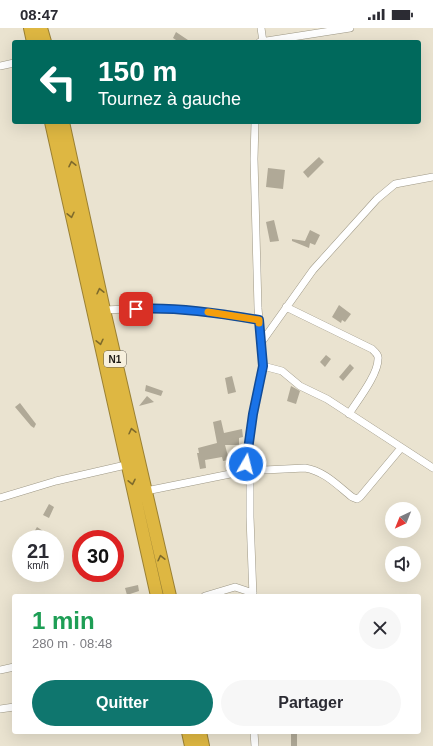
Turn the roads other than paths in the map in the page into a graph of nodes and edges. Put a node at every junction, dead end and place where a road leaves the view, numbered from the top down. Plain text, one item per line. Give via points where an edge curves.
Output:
1 (30, 28) edge
2 (41, 28) edge
3 (261, 28) edge
4 (350, 28) edge
5 (33, 40) edge
6 (44, 40) edge
7 (262, 40) edge
8 (275, 40) edge
9 (12, 63) edge
10 (0, 66) edge
11 (51, 124) edge
12 (63, 124) edge
13 (255, 124) edge
14 (433, 177) edge
15 (286, 307) junction
16 (104, 310) junction
17 (259, 320) junction
18 (261, 343) junction
19 (263, 366) junction
20 (349, 414) junction
21 (402, 448) junction
22 (133, 463) junction
23 (433, 468) edge
24 (248, 471) junction
25 (146, 491) junction
26 (0, 498) edge
27 (157, 594) edge
28 (170, 594) edge
29 (212, 594) edge
30 (253, 594) edge
31 (12, 667) edge
32 (0, 670) edge
33 (12, 707) edge
34 (0, 709) edge
35 (188, 734) edge
36 (200, 734) edge
37 (254, 734) edge
38 (191, 746) edge
39 (203, 746) edge
40 (255, 746) edge

1 - 5 highway
2 - 6 highway
3 - 7 street
4 - 8 street
9 - 10 street
11 -> 22 highway, N1
16 -> 12 highway, N1
13 - 17 street
14 - 15 street via 395,184 385,192 313,270
15 - 18 street
15 - 20 street via 372,349 377,354 379,359 373,376
16 - 17 street via 190,310
22 -> 16 highway, N1
17 - 18 street
18 - 19 street
19 - 20 street via 282,371 300,386 327,399
19 - 24 street via 253,414
20 - 21 street
21 - 23 street
21 - 24 street via 357,499 315,470 305,468
22 - 25 highway, N1
22 - 26 street via 56,481
22 -> 27 highway, N1
24 - 25 street
24 - 30 street
28 -> 25 highway, N1
29 - 30 street via 235,587
31 - 32 street
33 - 34 street
35 - 38 highway
36 - 39 highway
37 - 40 street

